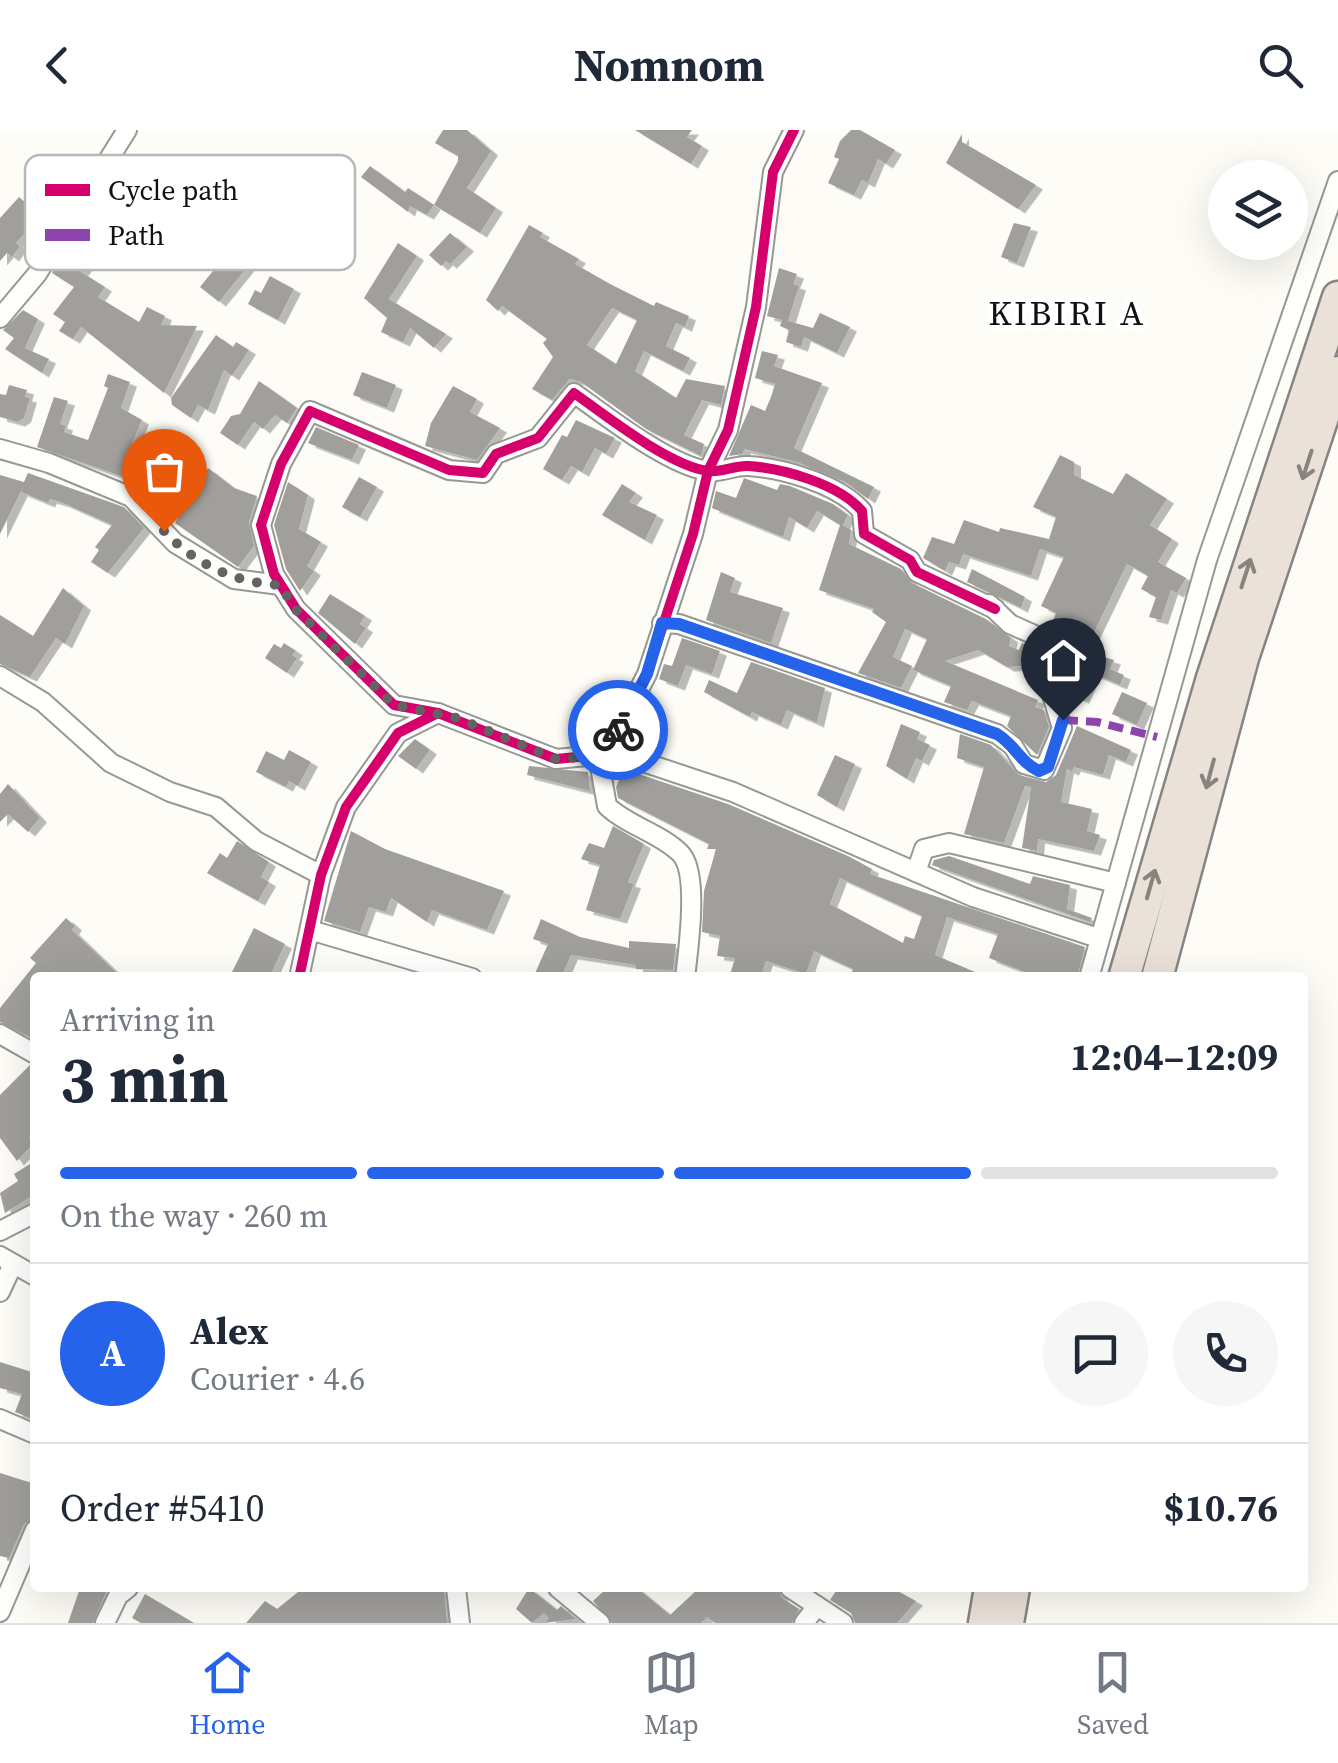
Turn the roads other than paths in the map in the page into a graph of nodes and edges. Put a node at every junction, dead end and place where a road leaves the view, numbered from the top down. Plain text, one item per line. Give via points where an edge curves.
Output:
1 (127, 130) edge
2 (794, 130) edge
3 (112, 155) edge
4 (1338, 181) edge
5 (40, 270) edge
6 (1338, 298) edge
7 (0, 318) edge
8 (1338, 372) edge
9 (0, 448) edge
10 (708, 472) junction
11 (280, 585) junction
12 (976, 586) dead end
13 (995, 610) junction
14 (662, 623) junction
15 (0, 676) edge
16 (394, 705) junction
17 (1165, 710) junction
18 (438, 713) junction
19 (1200, 719) junction
20 (398, 733) junction
21 (601, 752) junction
22 (916, 872) junction
23 (321, 875) junction
24 (1116, 883) junction
25 (310, 930) junction
26 (1098, 938) junction
27 (300, 972) edge
28 (452, 972) edge
29 (685, 972) edge
30 (1090, 972) edge
31 (1126, 972) edge
32 (1159, 972) edge
33 (0, 1034) edge
34 (30, 1051) edge
35 (30, 1216) edge
36 (0, 1231) edge
37 (4, 1259) edge
38 (30, 1273) edge
39 (0, 1292) edge
40 (0, 1419) edge
41 (30, 1432) edge
42 (30, 1542) edge
43 (123, 1592) edge
44 (456, 1592) edge
45 (563, 1592) edge
46 (796, 1592) edge
47 (989, 1592) edge
48 (1013, 1592) edge
49 (817, 1606) junction
50 (0, 1612) edge
51 (105, 1623) edge
52 (460, 1623) edge
53 (600, 1623) edge
54 (804, 1623) edge
55 (843, 1623) edge
56 (984, 1623) edge
57 (1008, 1623) edge

1 - 3 street
2 - 10 street via 768,194 741,382
4 - 17 street via 1214,542
5 - 7 street
19 -> 6 highway
8 -> 32 highway via 1243,658
9 - 11 street via 130,497 175,543 234,579
10 - 11 street via 639,440 574,394 538,438 496,454 483,474 449,470 310,411 282,464 262,525
10 - 13 street via 746,466 805,479 846,497 862,510 864,534 910,560 917,572
10 - 14 street
11 - 16 street via 296,610
12 - 13 street
13 - 14 street via 1010,624 1068,650 1052,695 1062,728 1044,770 1024,764 1004,739 981,728
14 - 21 street via 647,674
15 - 23 street via 43,702 111,763 216,807 256,841
16 - 18 street
16 - 20 street
17 - 19 street
17 - 24 street
18 - 20 street
18 - 21 street via 556,759
31 -> 19 highway
20 - 23 street via 346,807
21 - 22 street via 733,792
21 - 29 street via 607,806 674,848 688,865
22 - 24 street via 924,849 949,842
22 - 26 street via 973,898
23 - 25 street
24 - 26 street
25 - 27 street
25 - 28 street
26 - 30 street
33 - 34 street
35 - 36 street
37 - 38 street
37 - 39 street
40 - 41 street
42 - 50 street
43 - 51 street
44 - 52 street
45 - 53 street
46 - 49 street
47 - 56 highway
48 - 57 highway
49 - 54 street
49 - 55 street

